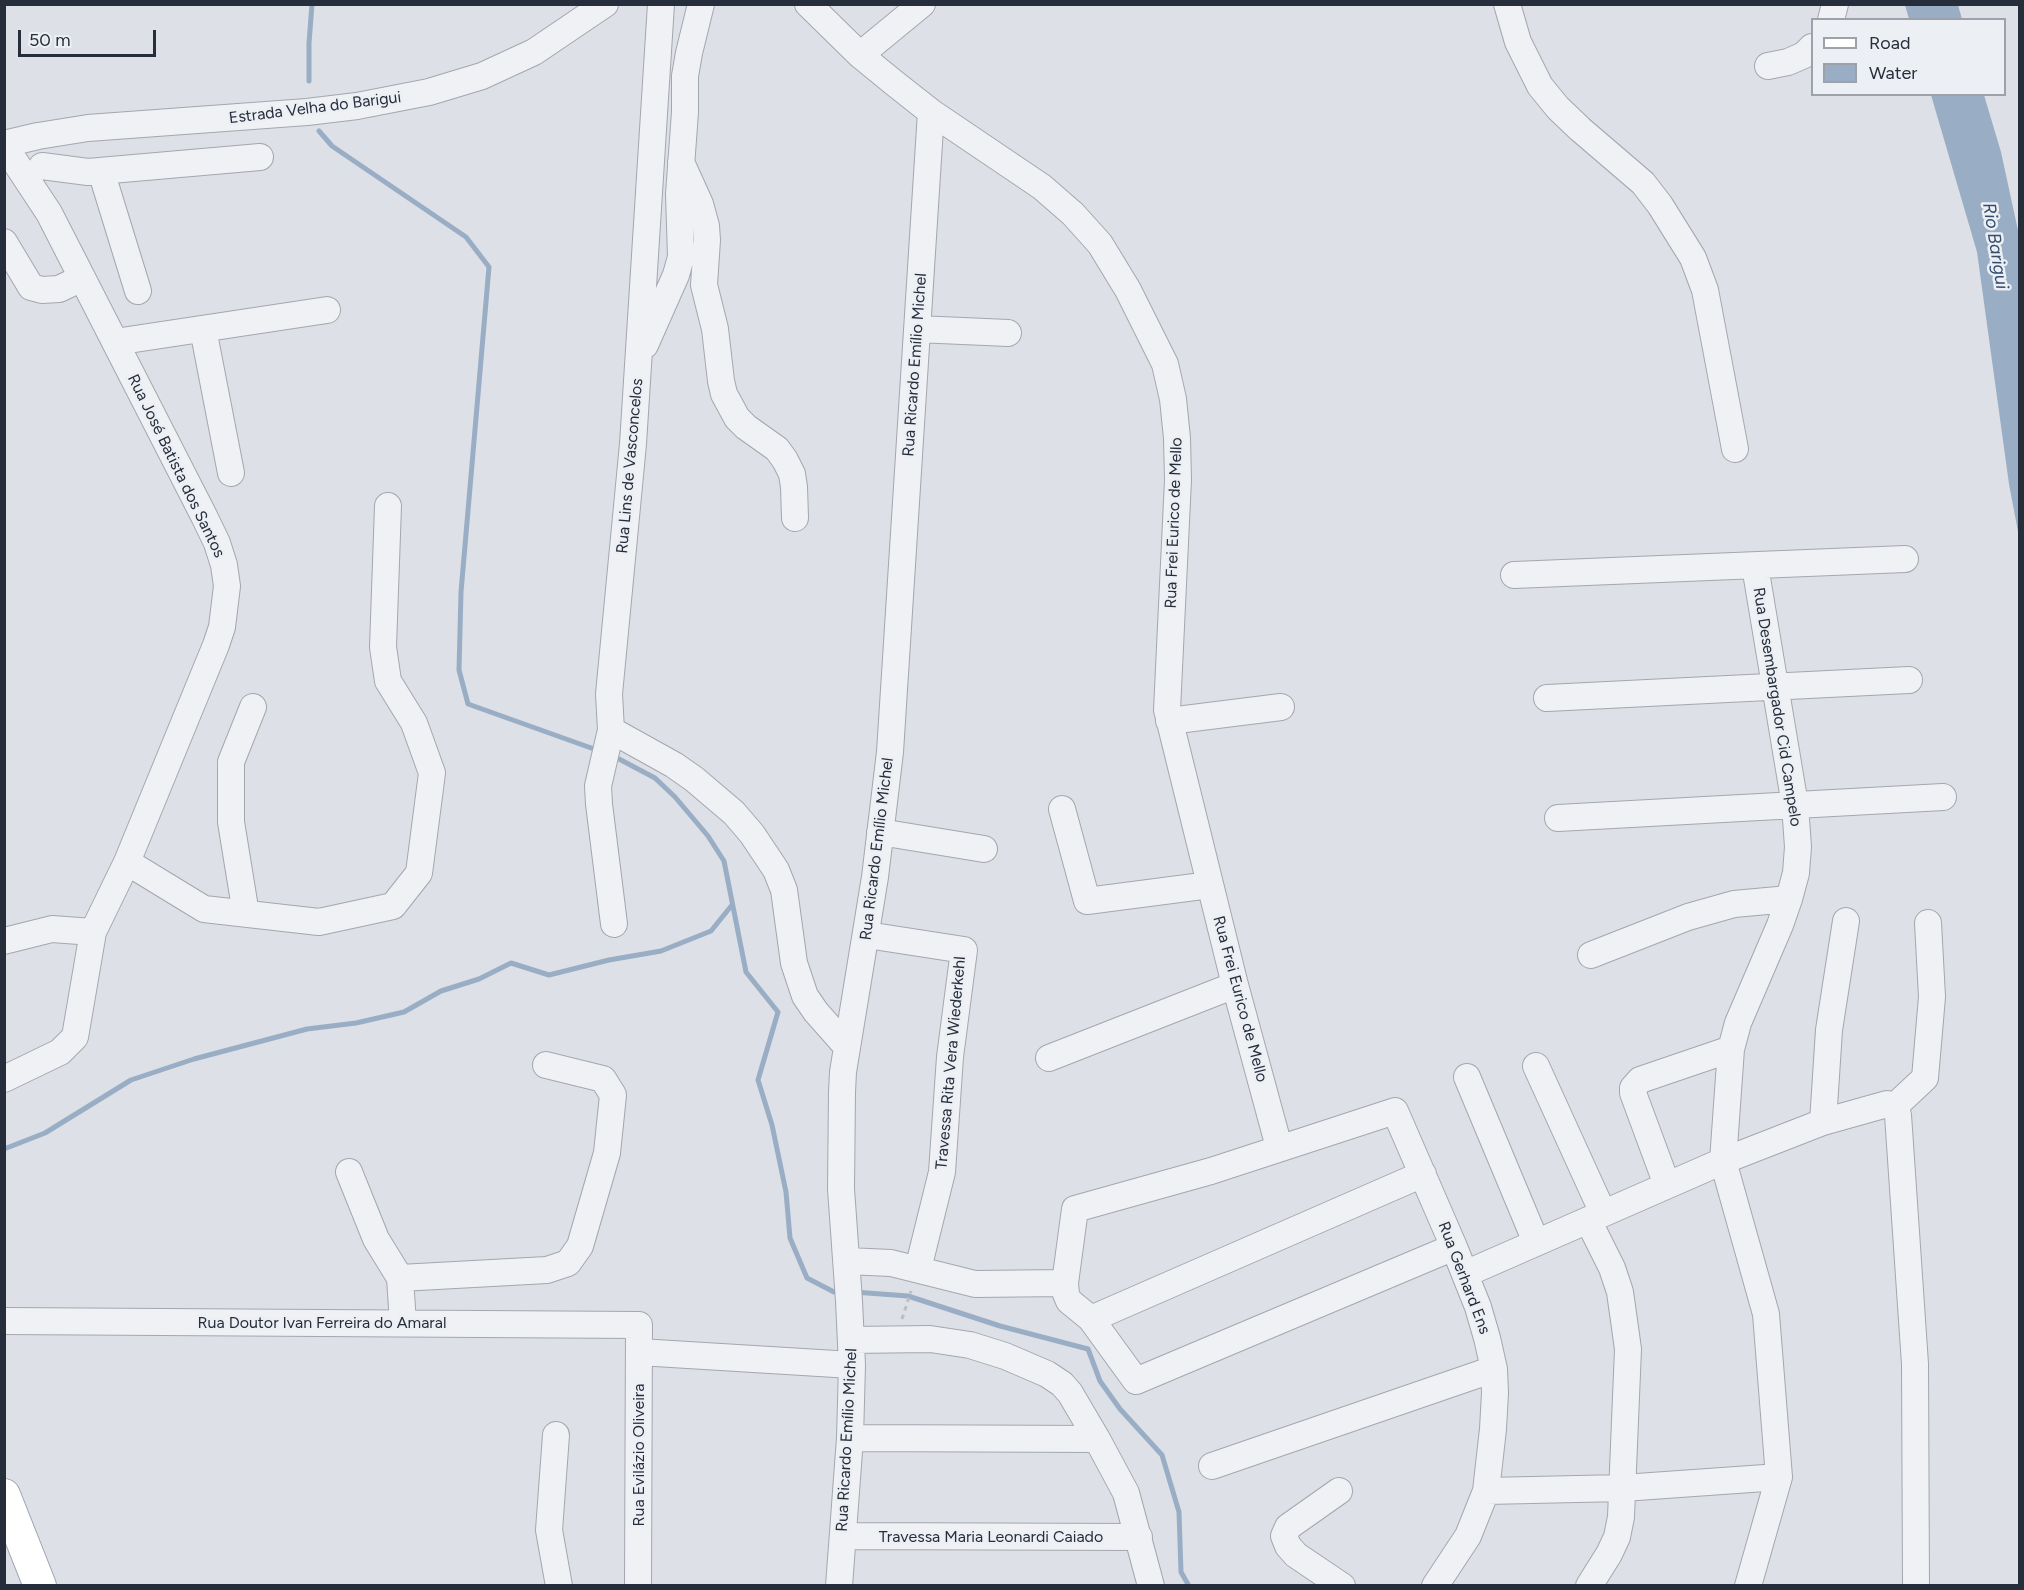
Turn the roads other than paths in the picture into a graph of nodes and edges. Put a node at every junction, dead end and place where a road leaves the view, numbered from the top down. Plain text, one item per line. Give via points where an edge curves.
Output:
1 (605, 4) edge
2 (661, 4) edge
3 (701, 4) edge
4 (808, 4) edge
5 (922, 4) edge
6 (1508, 4) edge
7 (1811, 48) edge
8 (860, 55) junction
9 (1768, 66) dead end
10 (931, 112) junction
11 (38, 136) junction
12 (4, 145) edge
13 (260, 157) dead end
14 (681, 162) junction
15 (42, 166) junction
16 (101, 171) junction
17 (49, 213) junction
18 (4, 242) edge
19 (82, 278) junction
20 (138, 291) dead end
21 (327, 310) dead end
22 (203, 328) junction
23 (917, 329) junction
24 (1008, 333) dead end
25 (115, 342) junction
26 (638, 358) junction
27 (1735, 449) dead end
28 (231, 473) dead end
29 (388, 506) dead end
30 (795, 518) dead end
31 (1905, 560) dead end
32 (1755, 566) junction
33 (1514, 575) dead end
34 (1909, 680) dead end
35 (1775, 687) junction
36 (1547, 698) dead end
37 (253, 707) dead end
38 (1281, 707) dead end
39 (1169, 721) junction
40 (611, 730) junction
41 (1943, 797) dead end
42 (1795, 805) junction
43 (1062, 809) dead end
44 (1558, 818) dead end
45 (880, 832) junction
46 (984, 849) dead end
47 (127, 862) junction
48 (1210, 885) junction
49 (1789, 899) junction
50 (246, 914) junction
51 (1846, 921) dead end
52 (1928, 923) dead end
53 (614, 924) dead end
54 (93, 932) junction
55 (867, 935) junction
56 (4, 941) edge
57 (1591, 955) dead end
58 (1235, 985) junction
59 (847, 1047) junction
60 (1731, 1048) junction
61 (1049, 1058) dead end
62 (546, 1065) dead end
63 (1536, 1066) dead end
64 (1467, 1077) dead end
65 (4, 1079) edge
66 (1894, 1107) junction
67 (1823, 1122) junction
68 (1279, 1148) junction
69 (1723, 1161) junction
70 (349, 1172) dead end
71 (1423, 1174) junction
72 (1667, 1185) junction
73 (1596, 1216) junction
74 (1536, 1242) junction
75 (1454, 1247) junction
76 (918, 1269) junction
77 (1465, 1274) junction
78 (399, 1278) junction
79 (848, 1281) junction
80 (1065, 1283) junction
81 (1091, 1319) junction
82 (4, 1321) edge
83 (403, 1323) junction
84 (639, 1325) joint
85 (639, 1352) junction
86 (852, 1352) junction
87 (1494, 1369) junction
88 (556, 1435) dead end
89 (850, 1438) junction
90 (1097, 1439) junction
91 (1212, 1466) dead end
92 (1779, 1477) junction
93 (1623, 1488) junction
94 (1339, 1491) dead end
95 (1486, 1491) junction
96 (4, 1495) edge
97 (843, 1536) junction
98 (1139, 1537) junction
99 (40, 1586) edge
100 (559, 1586) edge
101 (638, 1586) edge
102 (839, 1586) edge
103 (1151, 1586) edge
104 (1342, 1586) edge
105 (1435, 1586) edge
106 (1589, 1586) edge
107 (1748, 1586) edge
108 (1916, 1586) edge

1 - 11 street, Estrada Velha do Barigui via 534,52 482,76 429,92 308,112 88,128
2 - 26 street, Rua Lins de Vasconcelos
3 - 14 street via 686,66
4 - 8 street, Rua Frei Eurico de Mello
5 - 8 street
6 - 27 street via 1518,42 1540,86 1572,122 1643,183 1693,258 1705,290
7 - 9 street via 1788,62
8 - 10 street, Rua Frei Eurico de Mello
10 - 23 street, Rua Ricardo Emílio Michel
10 - 39 street, Rua Frei Eurico de Mello via 1020,171 1073,214 1112,262 1165,364 1178,438
11 - 12 street, Estrada Velha do Barigui
11 - 15 street, Rua José Batista dos Santos
12 - 17 street, Rua José Batista dos Santos
13 - 16 street
14 - 26 street via 679,267
14 - 30 street via 706,226 704,285 724,394 737,418 777,449 785,460 792,474
15 - 16 street
15 - 17 street, Rua José Batista dos Santos
16 - 20 street
17 - 19 street, Rua José Batista dos Santos
18 - 19 street via 31,287 58,289
19 - 25 street, Rua José Batista dos Santos
21 - 22 street
22 - 25 street
22 - 28 street
23 - 24 street
23 - 45 street, Rua Ricardo Emílio Michel via 894,697
25 - 47 street, Rua José Batista dos Santos via 217,543 227,586 216,645
26 - 40 street, Rua Lins de Vasconcelos via 630,486 609,694
29 - 50 street via 383,647 388,681 414,723 432,773 419,873 393,906 319,922
31 - 32 street
32 - 33 street
32 - 35 street, Rua Desembargador Cid Campelo
34 - 35 street
35 - 36 street
35 - 42 street, Rua Desembargador Cid Campelo
37 - 50 street via 231,762 231,822
38 - 39 street
39 - 48 street, Rua Frei Eurico de Mello
40 - 53 street, Rua Lins de Vasconcelos via 598,786 598,804
40 - 59 street via 694,779 752,834 784,890 794,963 805,996
41 - 42 street
42 - 44 street
42 - 49 street, Rua Desembargador Cid Campelo via 1798,847
43 - 48 street via 1086,901
45 - 46 street
45 - 55 street, Rua Ricardo Emílio Michel
47 - 50 street via 204,909
47 - 54 street, Rua José Batista dos Santos
48 - 58 street, Rua Frei Eurico de Mello
49 - 57 street via 1734,904 1688,917
49 - 60 street, Rua Desembargador Cid Campelo
51 - 67 street via 1829,1030
52 - 66 street via 1932,998 1925,1077
54 - 56 street via 52,929
54 - 65 street, Rua José Batista dos Santos via 75,1037 60,1052
55 - 59 street, Rua Ricardo Emílio Michel
55 - 76 street, Travessa Rita Vera Wiederkehl via 964,950 950,1057 942,1172
58 - 61 street
58 - 68 street, Rua Frei Eurico de Mello
59 - 79 street, Rua Ricardo Emílio Michel via 841,1143
60 - 69 street, Rua Desembargador Cid Campelo
60 - 72 street via 1640,1080 1633,1088
62 - 78 street via 603,1079 613,1095 607,1153 580,1246 568,1263 547,1270
63 - 73 street
64 - 74 street
66 - 67 street via 1887,1104
66 - 108 street via 1898,1115 1915,1364
67 - 69 street
68 - 71 street, Rua Gerhard Ens via 1395,1110
68 - 80 street via 1075,1209
69 - 72 street
69 - 92 street, Rua Desembargador Cid Campelo via 1766,1314
70 - 78 street via 376,1239
71 - 75 street, Rua Gerhard Ens
71 - 81 street
72 - 73 street
73 - 74 street
73 - 93 street via 1620,1292 1625,1322 1628,1380
74 - 77 street
75 - 77 street, Rua Gerhard Ens
75 - 81 street via 1136,1381
76 - 79 street via 891,1263
76 - 80 street via 975,1284
77 - 87 street, Rua Gerhard Ens
78 - 83 street
79 - 86 street, Rua Ricardo Emílio Michel
80 - 81 street via 1069,1300
82 - 83 street, Rua Doutor Ivan Ferreira do Amaral
83 - 84 street, Rua Doutor Ivan Ferreira do Amaral
84 - 85 street, Rua Evilázio Oliveira
85 - 86 street
85 - 101 street, Rua Evilázio Oliveira
86 - 89 street, Rua Ricardo Emílio Michel
86 - 90 street via 896,1339 930,1339 997,1353 1054,1378 1070,1393
87 - 91 street
87 - 95 street, Rua Gerhard Ens
88 - 100 street via 549,1530
89 - 90 street
89 - 97 street, Rua Ricardo Emílio Michel
90 - 98 street via 1126,1493
92 - 93 street
92 - 107 street
93 - 95 street
93 - 106 street via 1617,1537
94 - 104 street via 1288,1527 1284,1536 1296,1555
95 - 105 street, Rua Gerhard Ens via 1468,1536
96 - 99 main road
97 - 98 street, Travessa Maria Leonardi Caiado
97 - 102 street, Rua Ricardo Emílio Michel
98 - 103 street

